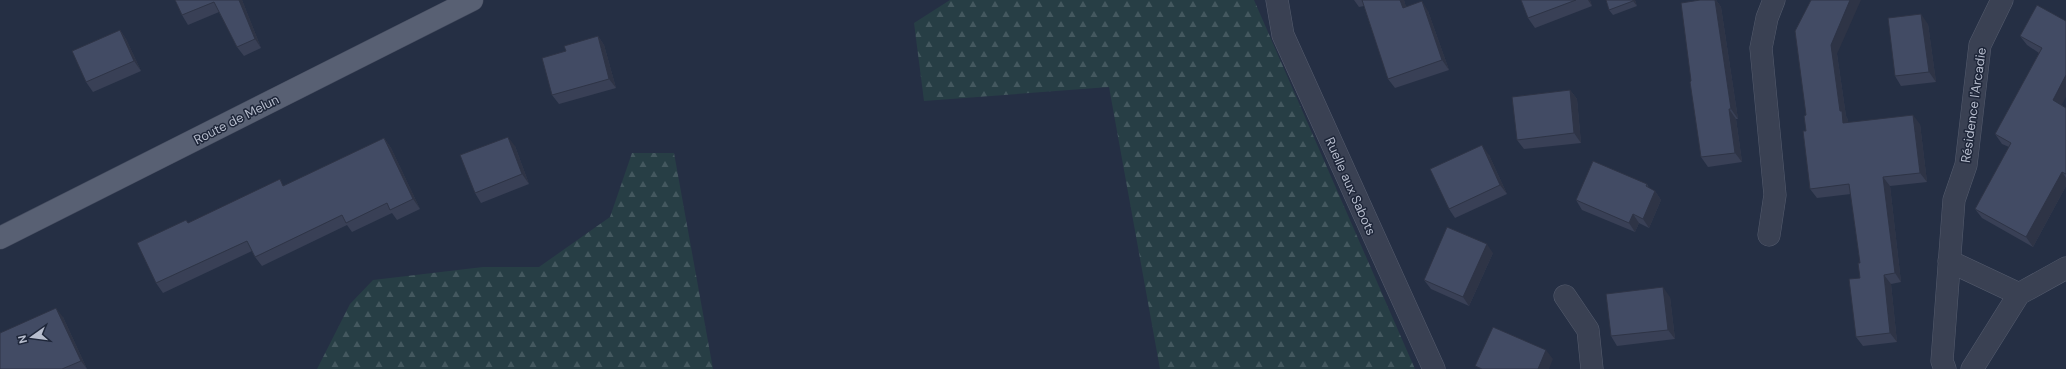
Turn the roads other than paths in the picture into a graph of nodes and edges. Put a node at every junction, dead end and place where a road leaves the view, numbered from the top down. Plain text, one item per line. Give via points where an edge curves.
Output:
1 (472, 0) edge
2 (1277, 0) edge
3 (1774, 0) edge
4 (2002, 0) edge
5 (1769, 236) dead end
6 (0, 238) edge
7 (1949, 261) junction
8 (2066, 268) edge
9 (2019, 294) junction
10 (1565, 296) dead end
11 (1434, 369) edge
12 (1592, 369) edge
13 (1945, 369) edge
14 (1972, 369) edge

1 - 6 main road, Route de Melun
2 - 11 street, Ruelle aux Sabots via 1283,35
3 - 5 street via 1767,18 1761,48 1775,195
4 - 7 street, Résidence l'Arcadie via 1980,45 1966,165 1954,200
7 - 9 street
7 - 13 street, Résidence l'Arcadie via 1942,361
8 - 9 street
9 - 14 street
10 - 12 street via 1588,330

